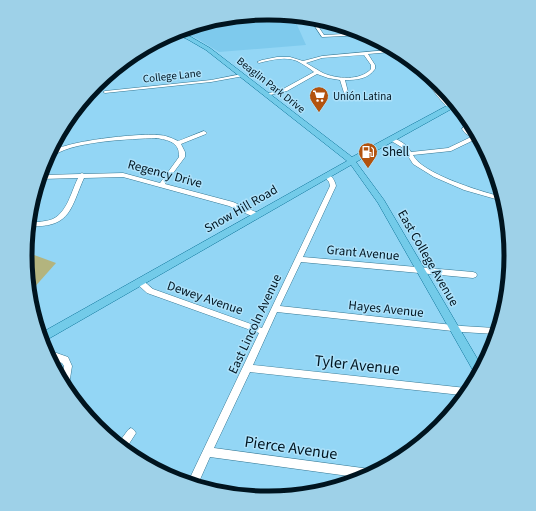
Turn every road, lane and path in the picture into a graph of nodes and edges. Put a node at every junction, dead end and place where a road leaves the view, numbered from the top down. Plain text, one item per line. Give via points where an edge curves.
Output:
1 (316, 25) edge
2 (350, 34) edge
3 (182, 36) edge
4 (385, 52) edge
5 (366, 54) junction
6 (259, 62) dead end
7 (303, 62) junction
8 (317, 72) junction
9 (242, 75) junction
10 (342, 79) junction
11 (105, 92) dead end
12 (266, 94) junction
13 (347, 96) dead end
14 (451, 107) edge
15 (204, 133) dead end
16 (472, 137) edge
17 (391, 139) junction
18 (178, 143) junction
19 (57, 151) edge
20 (409, 154) junction
21 (352, 161) junction
22 (337, 170) junction
23 (82, 175) junction
24 (363, 175) junction
25 (327, 176) junction
26 (46, 177) edge
27 (161, 186) junction
28 (496, 197) edge
29 (256, 215) junction
30 (35, 224) edge
31 (298, 259) junction
32 (420, 271) junction
33 (473, 275) dead end
34 (139, 282) junction
35 (275, 309) junction
36 (454, 328) junction
37 (491, 331) edge
38 (265, 332) junction
39 (46, 335) edge
40 (55, 357) edge
41 (476, 366) edge
42 (247, 368) junction
43 (67, 377) edge
44 (461, 391) edge
45 (131, 432) dead end
46 (125, 442) edge
47 (207, 452) junction
48 (359, 473) edge
49 (195, 480) edge

1 - 2 street via 323,36
3 - 9 main road, Beaglin Park Drive via 201,45
4 - 5 street
5 - 7 street via 316,58
5 - 10 street via 374,67 371,73 358,78
6 - 7 street via 280,57
7 - 8 street
8 - 10 street
8 - 12 street via 287,88
9 - 11 street, College Lane via 211,82
9 - 12 main road, Beaglin Park Drive
10 - 13 street
12 - 21 main road, Beaglin Park Drive
14 - 17 main road, Snow Hill Road
15 - 18 street
16 - 20 street via 449,150
17 - 20 street via 403,146
17 - 21 main road, Snow Hill Road
18 - 19 street via 156,136 67,146
18 - 27 street via 182,146 182,156
20 - 28 street via 410,159 416,164 441,178
21 - 22 main road, Snow Hill Road
21 - 24 main road, East College Avenue
22 - 24 main road
22 - 25 main road, Snow Hill Road
23 - 26 street, Regency Drive
23 - 27 street, Regency Drive via 123,175
23 - 30 street via 71,206 63,216 53,222
24 - 32 main road, East College Avenue
25 - 29 main road, Snow Hill Road
25 - 31 street, East Lincoln Avenue via 333,186
27 - 29 street, Regency Drive via 231,204
29 - 34 main road, Snow Hill Road
31 - 32 street, Grant Avenue
31 - 35 street, East Lincoln Avenue
32 - 33 street, Grant Avenue
32 - 36 main road, East College Avenue
34 - 38 street, Dewey Avenue via 150,291
34 - 39 main road, Snow Hill Road
35 - 36 street, Hayes Avenue
35 - 38 street, East Lincoln Avenue
36 - 37 street, Hayes Avenue
36 - 41 main road, East College Avenue
38 - 42 street, East Lincoln Avenue
40 - 43 street via 65,360 68,366
42 - 44 street, Tyler Avenue
42 - 47 street, East Lincoln Avenue
45 - 46 street
47 - 48 street, Pierce Avenue
47 - 49 street, East Lincoln Avenue

